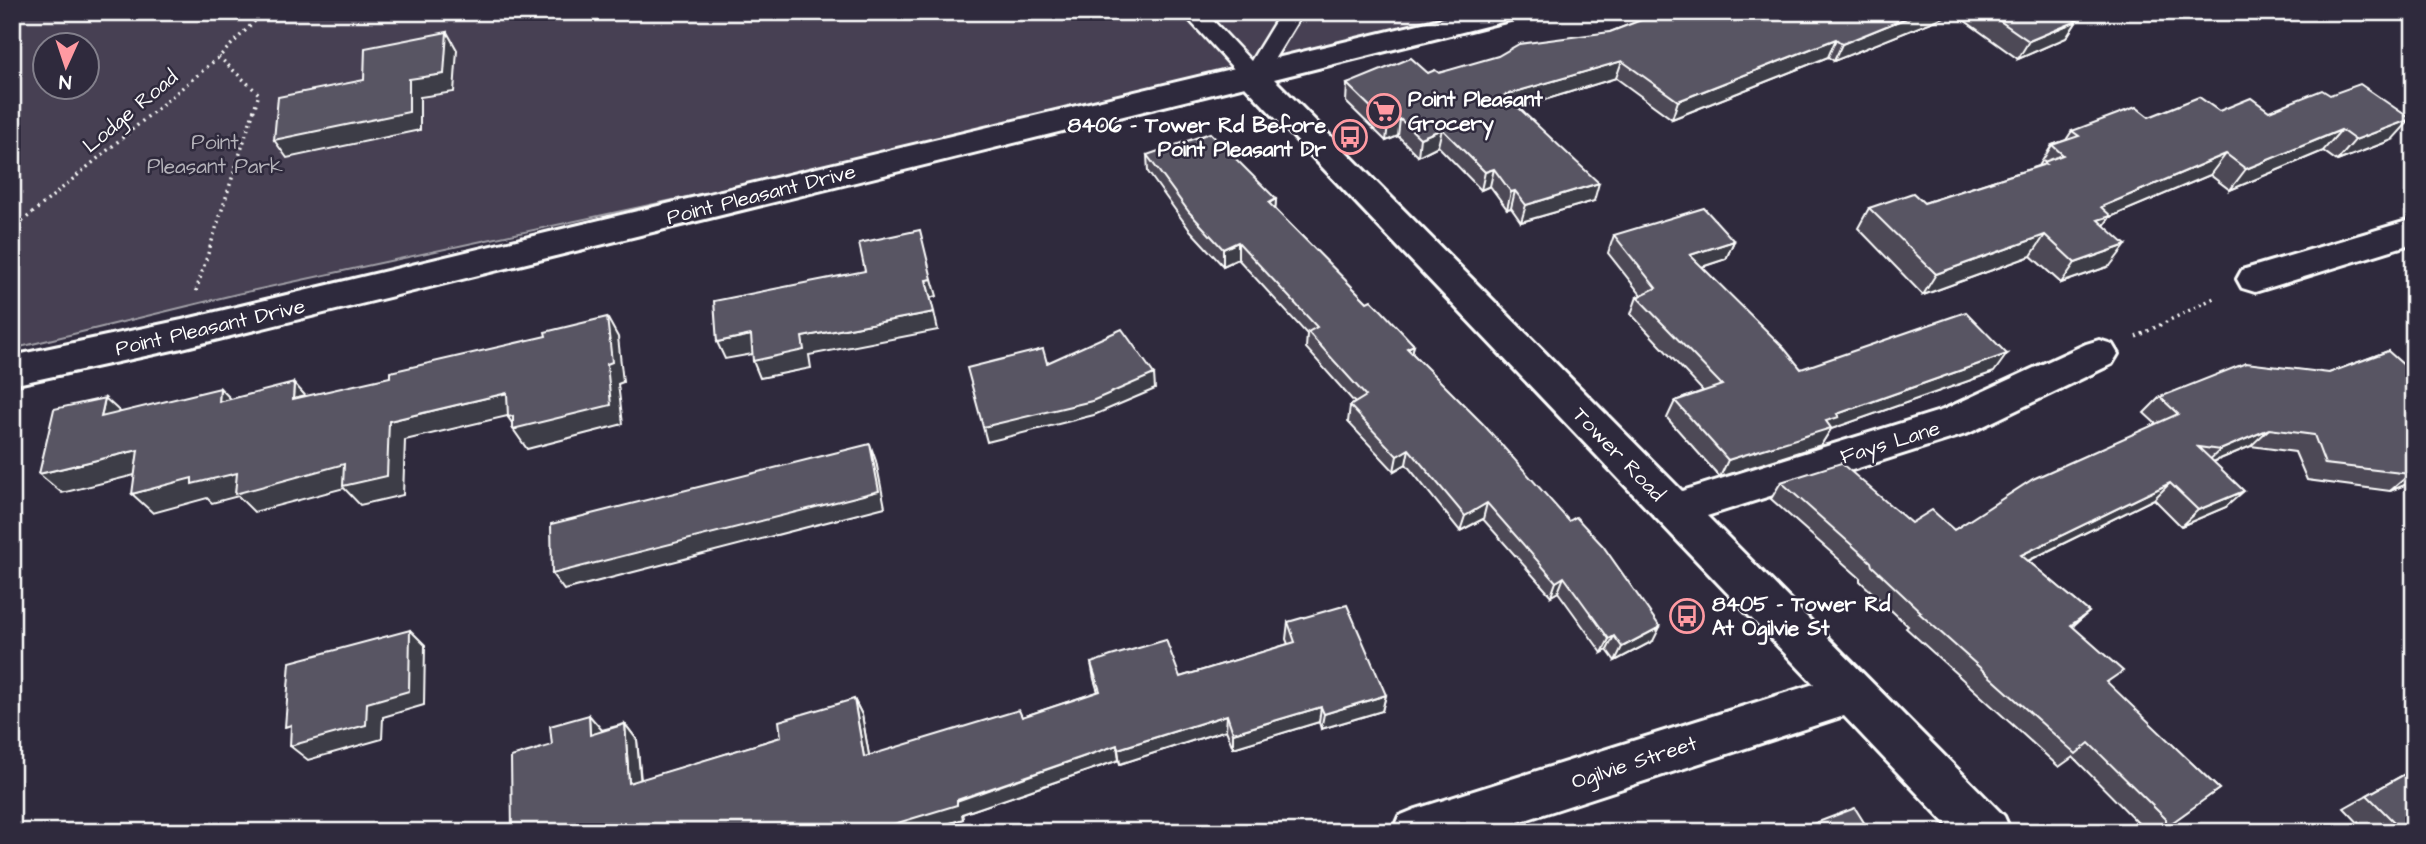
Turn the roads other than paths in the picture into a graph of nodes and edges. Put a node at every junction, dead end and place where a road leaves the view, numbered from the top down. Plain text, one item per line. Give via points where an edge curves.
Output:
1 (1193, 12) edge
2 (1293, 12) edge
3 (1508, 12) edge
4 (1253, 76) junction
5 (2414, 231) edge
6 (2255, 279) road end
7 (2099, 355) road end
8 (12, 371) edge
9 (1674, 510) junction
10 (1852, 693) junction
11 (1416, 832) edge
12 (1987, 832) edge

1 - 4 lane
2 - 4 lane
3 - 4 street, Point Pleasant Drive
4 - 8 street, Point Pleasant Drive
4 - 9 street, Tower Road
5 - 6 street
7 - 9 street, Fays Lane via 1955,422
9 - 10 street, Tower Road
10 - 11 street, Ogilvie Street
10 - 12 street, Tower Road

